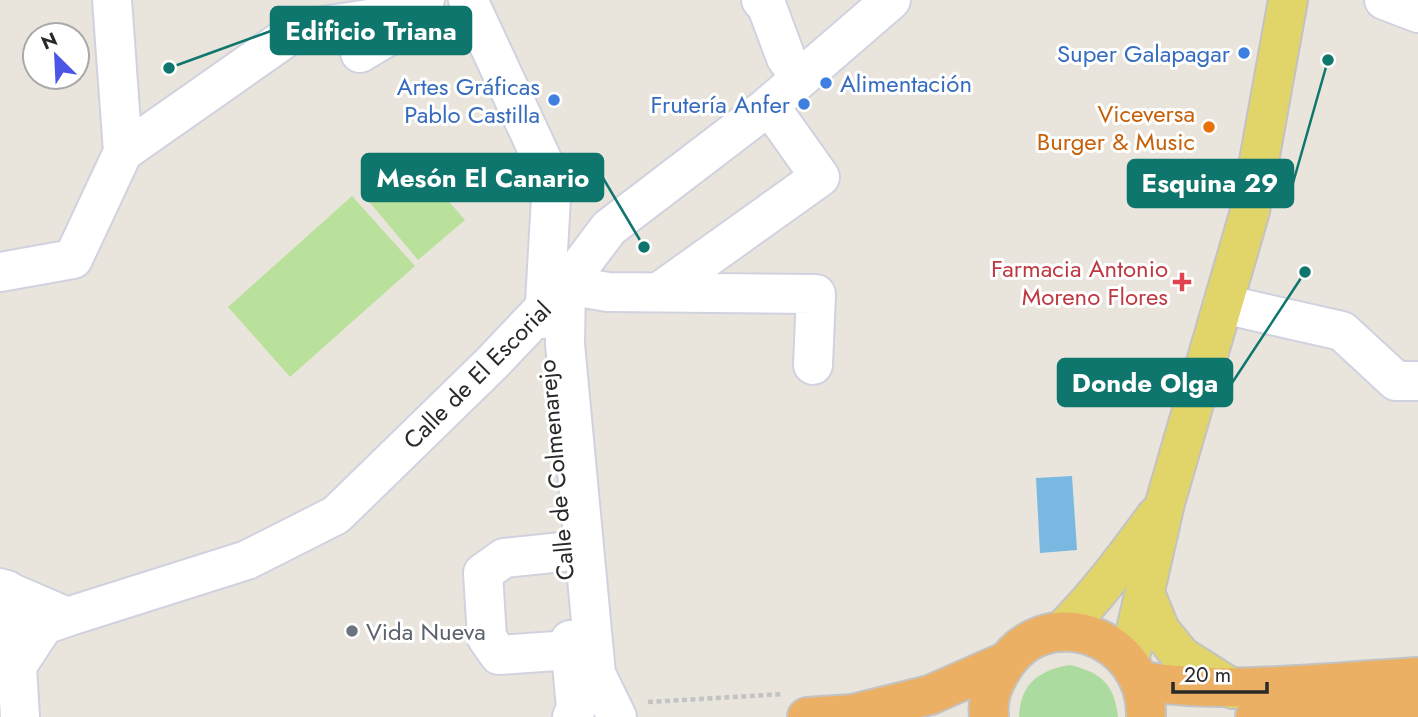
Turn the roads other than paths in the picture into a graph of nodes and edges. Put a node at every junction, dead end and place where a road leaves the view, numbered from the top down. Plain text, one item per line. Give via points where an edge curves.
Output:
1 (112, 0) edge
2 (425, 0) edge
3 (761, 0) edge
4 (891, 0) edge
5 (1288, 0) edge
6 (1384, 0) edge
7 (472, 4) edge
8 (1418, 13) edge
9 (360, 53) dead end
10 (801, 77) junction
11 (776, 115) dead end
12 (123, 152) junction
13 (552, 181) junction
14 (608, 228) junction
15 (0, 272) edge
16 (659, 292) junction
17 (555, 296) junction
18 (1223, 304) junction
19 (813, 365) dead end
20 (1418, 381) edge
21 (1165, 503) junction
22 (562, 552) junction
23 (4, 589) edge
24 (1145, 593) junction
25 (67, 617) junction
26 (1061, 632) junction
27 (570, 650) junction
28 (1005, 662) junction
29 (17, 666) junction
30 (1418, 677) edge
31 (1139, 686) edge
32 (1244, 703) edge
33 (1418, 706) edge
34 (20, 717) edge
35 (572, 717) edge
36 (617, 717) edge
37 (807, 717) edge
38 (989, 717) edge

1 - 12 street
2 - 12 street via 382,17 297,30
3 - 10 street via 786,58
4 - 10 street, Calle de El Escorial
5 - 18 main road via 1250,211
6 - 8 street
7 - 9 street
7 - 13 street, Calle de Colmenarejo
10 - 14 street, Calle de El Escorial
11 - 16 street via 820,177
12 - 15 street via 74,259
13 - 14 street, Calle de Colmenarejo via 566,216 588,226
13 - 17 street, Calle de Colmenarejo
14 - 17 street, Calle de El Escorial
16 - 17 street
16 - 19 street via 816,294
17 - 22 street, Calle de Colmenarejo via 548,396
17 - 25 street, Calle de El Escorial via 336,515 247,560
17 - 36 street, Calle de Colmenarejo via 565,344 596,674
18 - 20 street via 1342,331 1396,381
18 - 21 main road
21 - 24 main road
21 - 26 main road via 1116,571
22 - 27 street, Calle de Colmenarejo
22 - 27 street via 504,558 483,573 487,638 499,656
23 - 25 street
23 - 29 street
24 - 31 main road
24 - 32 main road via 1160,630 1181,656
25 - 29 street, Calle de El Escorial via 44,625
26 - 28 highway via 1030,641
26 - 31 highway via 1099,638 1116,648
27 - 35 street, Calle de Colmenarejo via 576,709
28 - 37 highway via 930,695 853,714
28 - 38 highway via 993,684
29 - 34 street
30 - 32 highway
31 - 32 highway via 1186,687
32 - 33 highway

